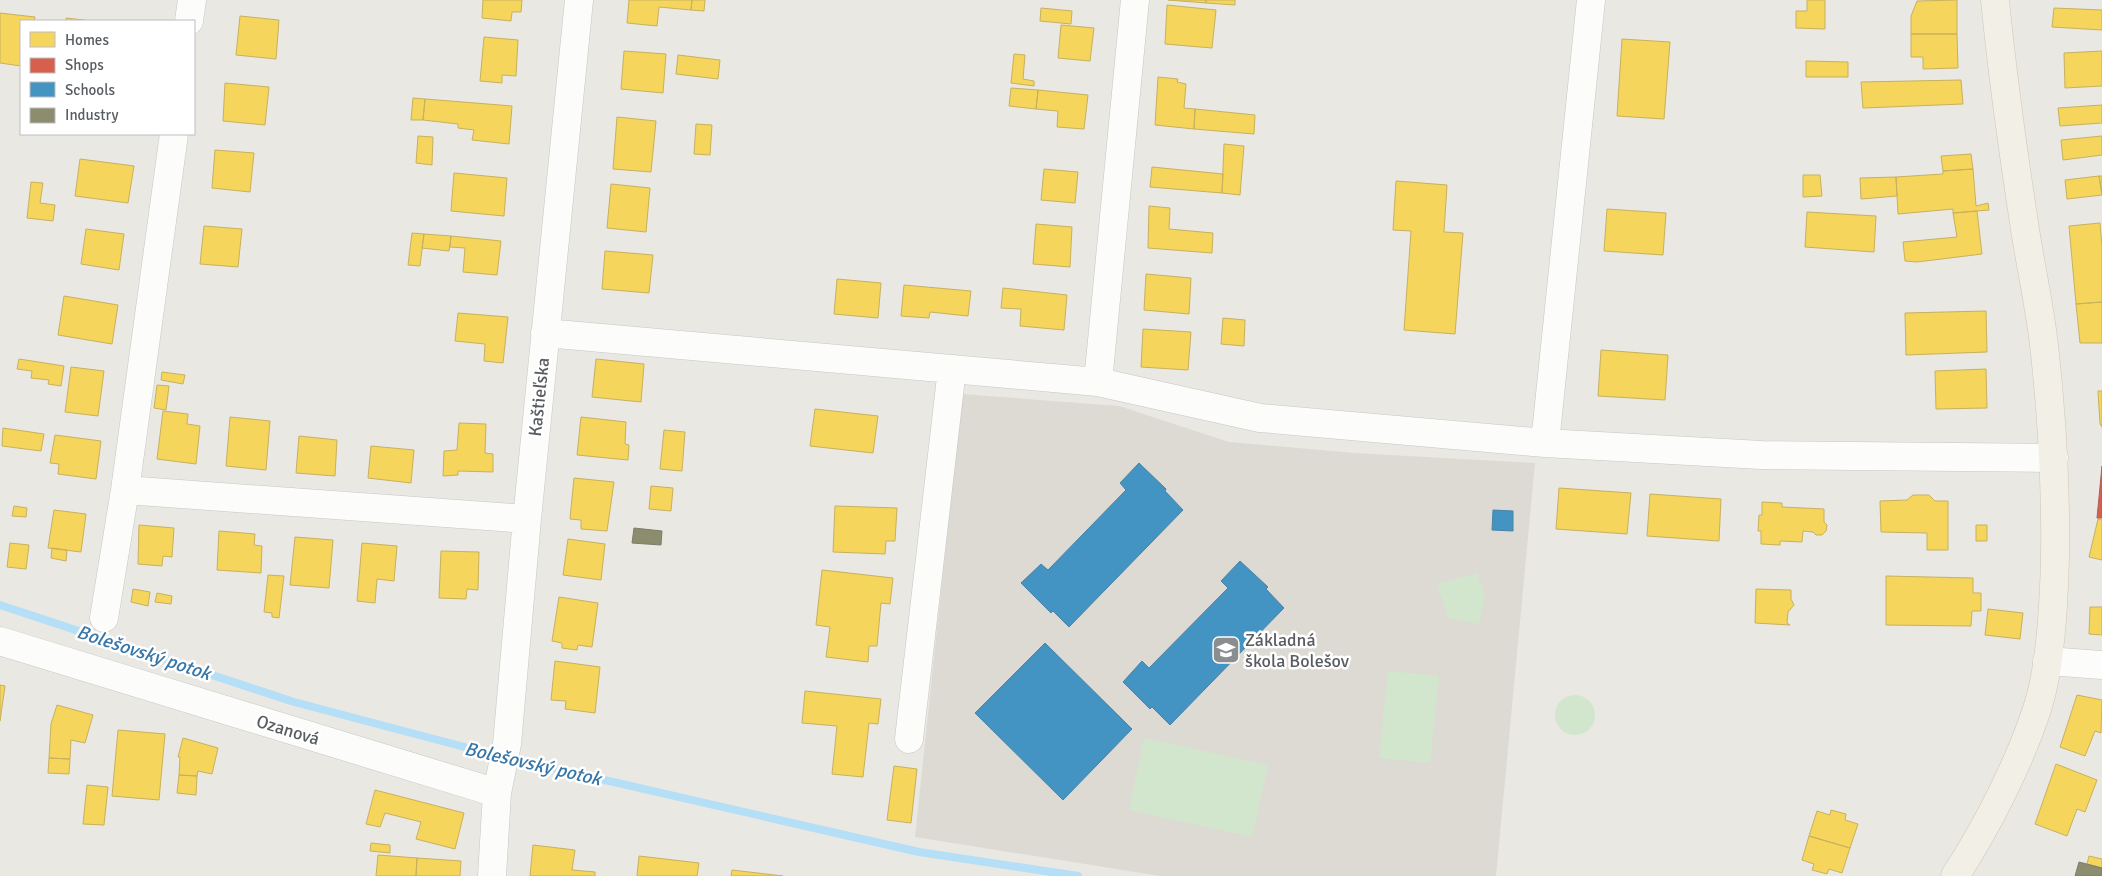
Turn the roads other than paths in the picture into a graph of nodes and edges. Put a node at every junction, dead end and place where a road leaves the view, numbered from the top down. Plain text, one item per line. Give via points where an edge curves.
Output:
1 (192, 0) edge
2 (579, 0) edge
3 (1135, 0) edge
4 (1591, 0) edge
5 (1995, 0) edge
6 (189, 20) edge
7 (174, 135) edge
8 (545, 333) junction
9 (952, 369) junction
10 (1098, 382) junction
11 (1545, 443) junction
12 (2054, 458) junction
13 (126, 490) junction
14 (527, 519) junction
15 (104, 618) dead end
16 (0, 641) edge
17 (2047, 661) junction
18 (2102, 665) edge
19 (909, 739) dead end
20 (497, 793) junction
21 (492, 876) edge
22 (1955, 876) edge

1 - 6 street
2 - 8 street, Kaštieľska
3 - 10 street
4 - 11 street
5 - 12 main road via 2001,63 2044,343
7 - 13 street
8 - 9 street
8 - 14 street, Kaštieľska
9 - 10 street
9 - 19 street
10 - 11 street via 1260,418
11 - 12 street via 1761,455
12 - 17 main road via 2054,581
13 - 14 street
13 - 15 street
14 - 20 street, Kaštieľska via 505,755
16 - 20 street, Ozanová
17 - 18 street
17 - 22 main road via 2039,704 2020,752 1979,839
20 - 21 street

